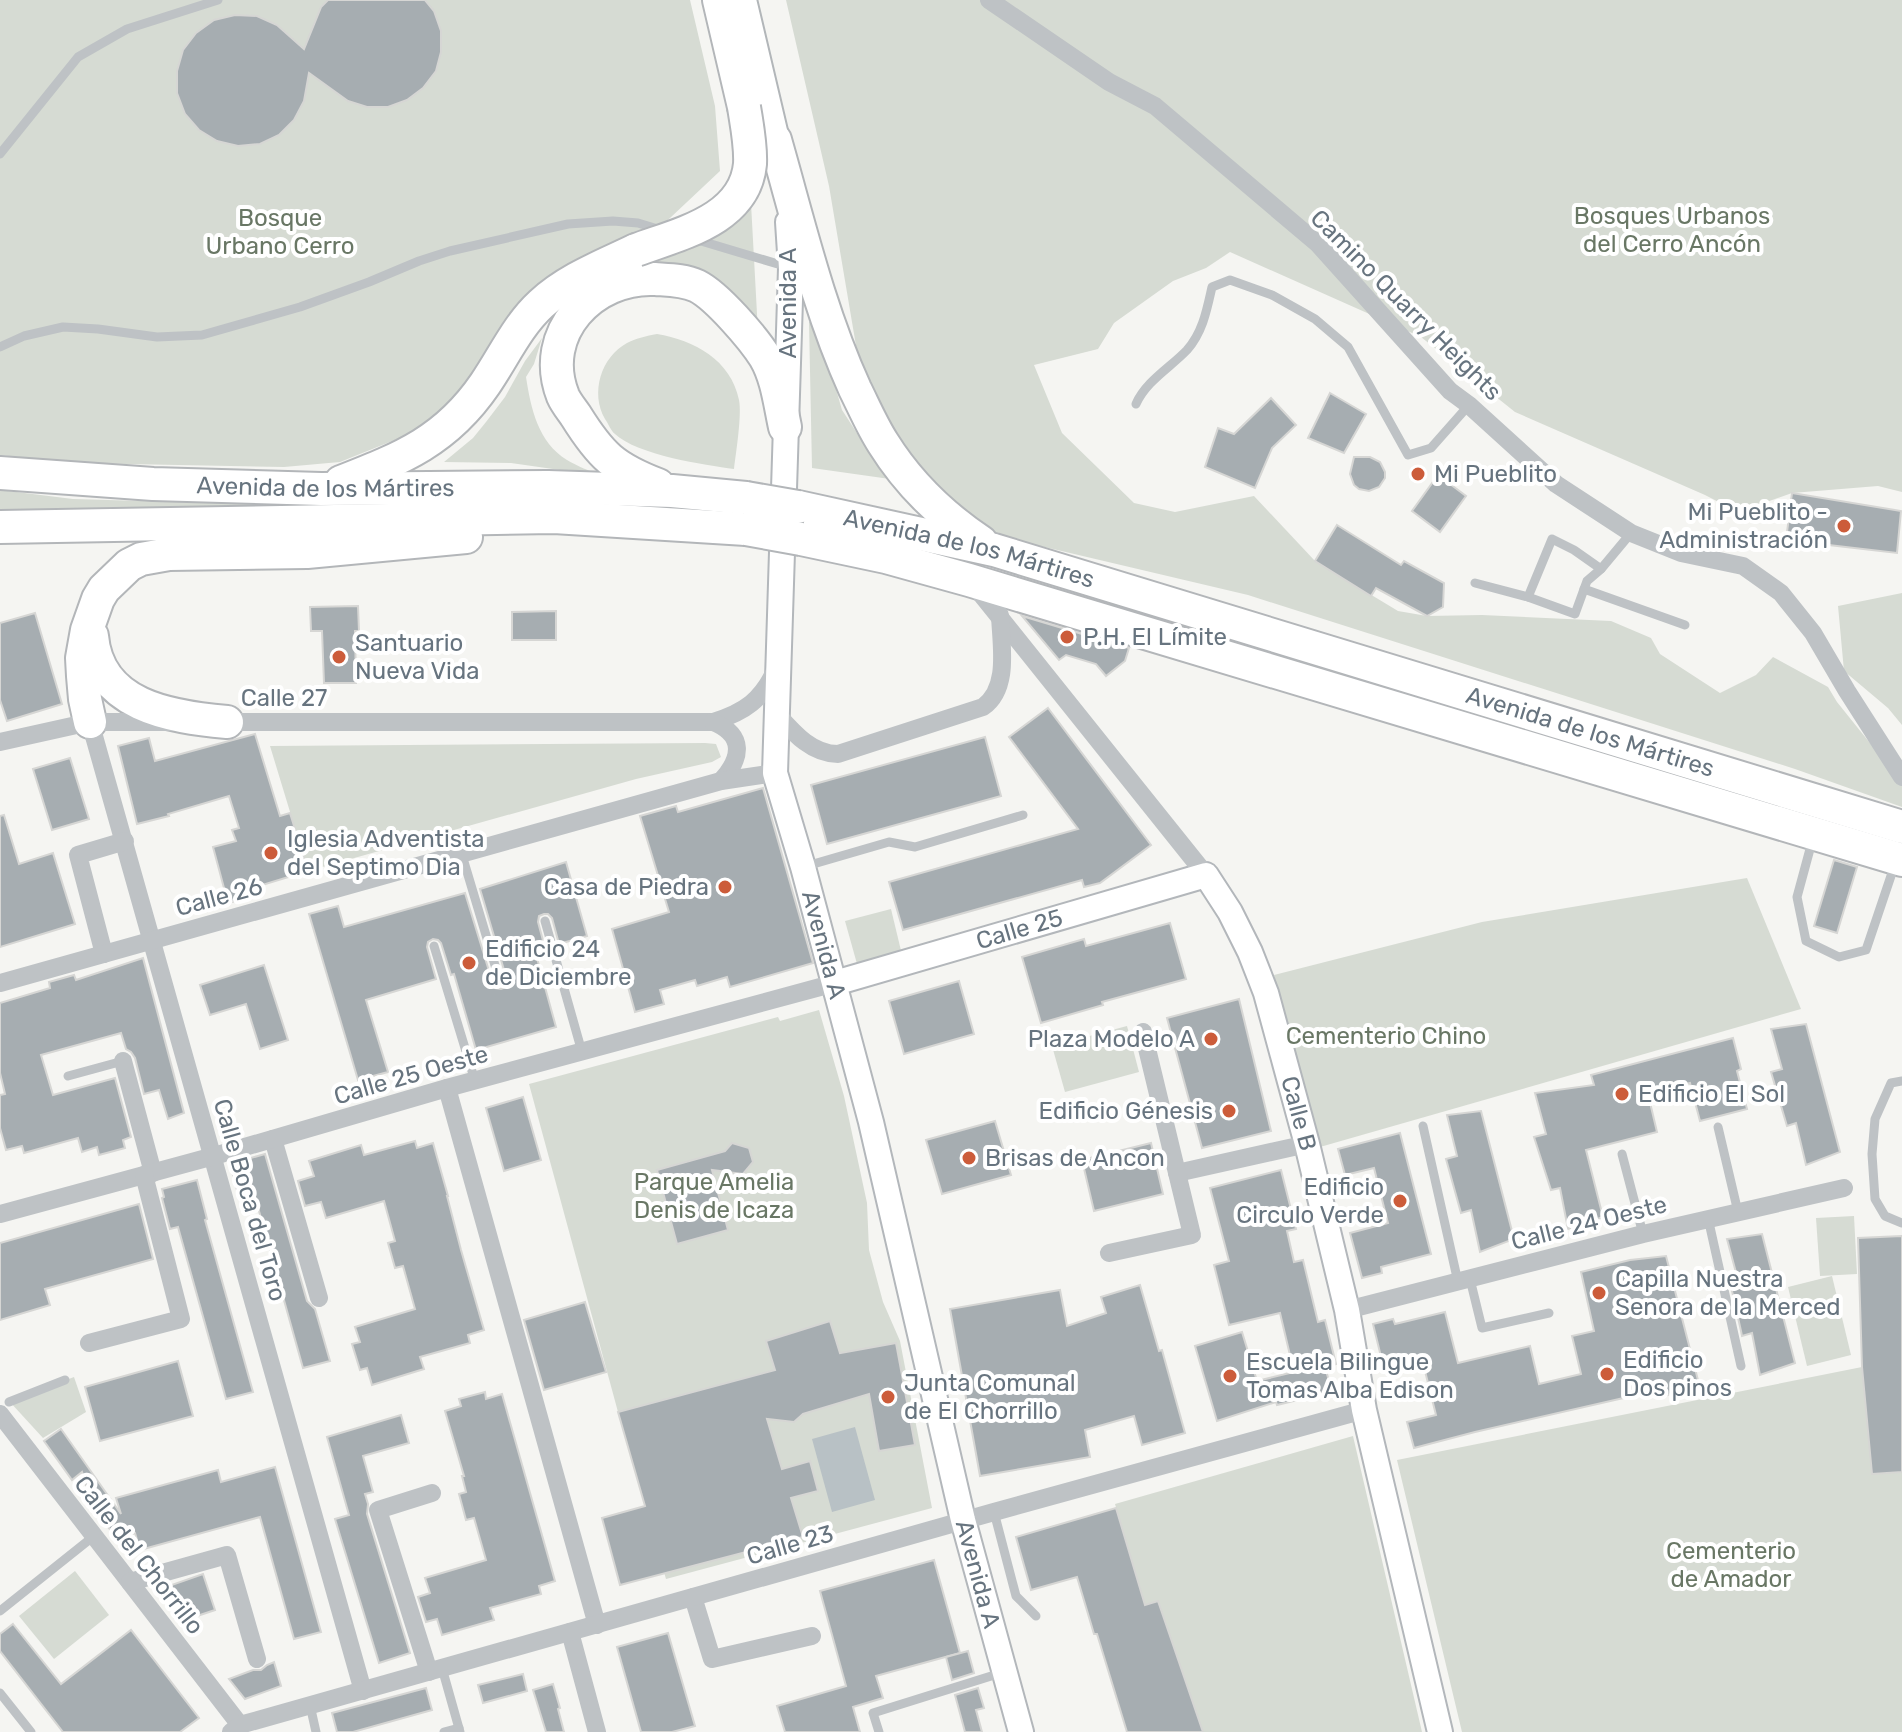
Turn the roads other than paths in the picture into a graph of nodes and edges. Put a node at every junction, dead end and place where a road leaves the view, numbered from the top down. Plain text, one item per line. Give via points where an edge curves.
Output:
1 (218, 0) edge
2 (719, 0) edge
3 (742, 0) edge
4 (989, 0) edge
5 (775, 140) junction
6 (0, 154) edge
7 (791, 268) junction
8 (0, 347) edge
9 (1136, 404) dead end
10 (1469, 405) junction
11 (785, 427) junction
12 (0, 473) edge
13 (321, 489) junction
14 (672, 491) junction
15 (746, 514) junction
16 (554, 517) junction
17 (0, 527) edge
18 (1631, 533) junction
19 (994, 550) junction
20 (1601, 569) junction
21 (969, 580) junction
22 (1475, 583) dead end
23 (1584, 589) junction
24 (1528, 597) junction
25 (93, 614) junction
26 (1000, 615) junction
27 (1685, 625) dead end
28 (779, 659) junction
29 (776, 713) junction
30 (90, 722) junction
31 (227, 722) junction
32 (713, 722) junction
33 (0, 742) edge
34 (775, 773) junction
35 (1902, 777) edge
36 (721, 781) junction
37 (1023, 815) dead end
38 (1902, 827) edge
39 (1814, 835) junction
40 (125, 841) junction
41 (462, 855) junction
42 (1899, 860) edge
43 (803, 867) junction
44 (1206, 875) junction
45 (545, 921) dead end
46 (152, 940) junction
47 (434, 946) dead end
48 (104, 954) junction
49 (500, 982) dead end
50 (0, 983) edge
51 (835, 983) junction
52 (1143, 1032) dead end
53 (582, 1052) junction
54 (123, 1061) joint
55 (68, 1076) dead end
56 (475, 1081) junction
57 (1902, 1081) edge
58 (447, 1088) junction
59 (1423, 1126) dead end
60 (1718, 1127) dead end
61 (273, 1139) junction
62 (1307, 1144) junction
63 (1622, 1154) dead end
64 (214, 1156) junction
65 (1177, 1173) junction
66 (149, 1174) junction
67 (1844, 1188) dead end
68 (1738, 1212) junction
69 (0, 1214) edge
70 (1708, 1218) junction
71 (1902, 1223) edge
72 (1643, 1234) junction
73 (1109, 1253) dead end
74 (1464, 1280) junction
75 (319, 1298) dead end
76 (1347, 1310) junction
77 (1549, 1313) dead end
78 (89, 1343) dead end
79 (1741, 1366) dead end
80 (65, 1380) dead end
81 (4, 1408) edge
82 (1364, 1410) junction
83 (432, 1493) dead end
84 (994, 1512) junction
85 (963, 1520) junction
86 (94, 1536) junction
87 (130, 1582) junction
88 (693, 1597) junction
89 (0, 1611) edge
90 (1036, 1616) dead end
91 (597, 1625) junction
92 (570, 1632) junction
93 (812, 1636) dead end
94 (257, 1659) dead end
95 (436, 1670) junction
96 (1004, 1672) junction
97 (363, 1691) junction
98 (0, 1693) edge
99 (310, 1705) junction
100 (236, 1729) edge
101 (459, 1730) edge
102 (31, 1732) edge
103 (316, 1732) edge
104 (444, 1732) edge
105 (597, 1732) edge
106 (879, 1732) edge
107 (1021, 1732) edge
108 (1440, 1732) edge

1 - 6 lane via 127,29 78,57
2 - 13 highway, bridge via 749,134 750,168 736,199 696,228 568,284 527,319 473,401 436,437 394,461
3 - 5 main road
4 - 10 street, Camino Quarry Heights via 1109,82 1155,106 1318,244 1450,391
5 - 7 street, Avenida A
5 - 19 highway via 835,341 881,441 928,499
7 - 8 lane via 638,223 568,224 430,257 300,307 202,335 157,337 63,327
7 - 11 street, Avenida A
9 - 10 lane via 1190,347 1204,322 1212,287 1230,280 1315,319 1348,347 1408,455 1431,448
10 - 18 street, Camino Quarry Heights via 1556,484
11 - 14 highway via 765,357 714,298 677,280 647,279 597,294 571,319 558,347 563,396 591,440 615,464
11 - 28 street, Avenida A
12 - 13 highway, Avenida de los Mártires
13 - 14 highway, Avenida de los Mártires
14 - 15 highway, Avenida de los Mártires
15 - 16 highway, Avenida de los Mártires
15 - 19 highway, Avenida de los Mártires, bridge via 798,507
15 - 21 highway, Avenida de los Mártires, bridge via 801,539
16 - 17 highway, Avenida de los Mártires
16 - 25 highway via 460,539 307,552 154,556 121,570 104,589
18 - 20 lane
18 - 35 street, Camino Quarry Heights via 1681,553 1743,566 1781,593 1813,633
19 - 38 highway, Avenida de los Mártires
20 - 23 lane
20 - 24 lane via 1552,539
21 - 26 street, Calle B
21 - 39 highway, Avenida de los Mártires
22 - 24 lane
23 - 24 lane via 1575,614
23 - 27 lane
25 - 30 highway via 82,658
25 - 31 highway via 93,649 116,688 159,711
26 - 29 street via 1001,673 992,701 983,707 838,754 826,754 799,739
26 - 44 street, Calle B
28 - 29 street, Avenida A
28 - 32 street, Calle 27 via 766,689 751,704
29 - 34 street, Avenida A
30 - 31 street, Calle 27
30 - 33 street, Calle 27
30 - 40 street, Calle Boca del Toro
31 - 32 street, Calle 27
32 - 36 street via 733,735 737,747 737,759
34 - 36 street, Calle 26
34 - 43 street, Avenida A
36 - 41 street, Calle 26
37 - 43 lane via 915,847 889,842
39 - 42 highway, Avenida de los Mártires
39 - 42 lane via 1797,897 1806,941 1839,957 1866,950
40 - 46 street, Calle Boca del Toro
40 - 48 street via 78,855
41 - 46 street, Calle 26
41 - 49 lane
43 - 51 street, Avenida A
44 - 51 street, Calle 25
44 - 62 street, Calle B via 1230,912 1266,993
45 - 53 lane
46 - 48 street, Calle 26
46 - 64 street, Calle Boca del Toro
47 - 56 lane
48 - 50 street, Calle 26
51 - 53 street, Calle 25 Oeste
51 - 85 street, Avenida A
52 - 65 street
53 - 56 street, Calle 25 Oeste
54 - 55 lane
54 - 66 street
56 - 58 street, Calle 25 Oeste
57 - 71 lane via 1891,1083 1875,1119 1872,1154 1875,1199 1885,1216
58 - 61 street, Calle 25 Oeste
58 - 91 street
59 - 74 lane
60 - 68 lane
61 - 64 street, Calle 25 Oeste
61 - 75 street
62 - 65 street
62 - 76 street, Calle B
63 - 72 lane
64 - 66 street, Calle 25 Oeste
64 - 97 street, Calle Boca del Toro
65 - 73 street via 1192,1235
66 - 69 street, Calle 25 Oeste
66 - 78 street via 181,1319
67 - 68 street, Calle 24 Oeste
68 - 70 street, Calle 24 Oeste
70 - 72 street, Calle 24 Oeste
70 - 79 lane
72 - 74 street, Calle 24 Oeste
74 - 76 street, Calle 24 Oeste
74 - 77 lane via 1482,1328
76 - 82 street, Calle B
80 - 81 lane
81 - 86 street, Calle del Chorrillo
82 - 84 street, Calle 23
82 - 108 street, Calle B
83 - 95 street via 378,1510
84 - 85 street, Calle 23
84 - 90 lane via 1016,1596
85 - 88 street, Calle 23
85 - 96 street, Avenida A
86 - 87 street, Calle del Chorrillo
86 - 89 lane
87 - 94 street via 227,1555
87 - 100 street, Calle del Chorrillo
88 - 91 street, Calle 23
88 - 93 street via 712,1659
91 - 92 street, Calle 23
92 - 95 street, Calle 23
92 - 105 street
95 - 97 street, Calle 23
95 - 101 lane
96 - 106 lane via 873,1713
96 - 107 street, Avenida A
97 - 99 street, Calle 23
98 - 102 lane
99 - 100 street, Calle 23
99 - 103 lane
101 - 104 lane

